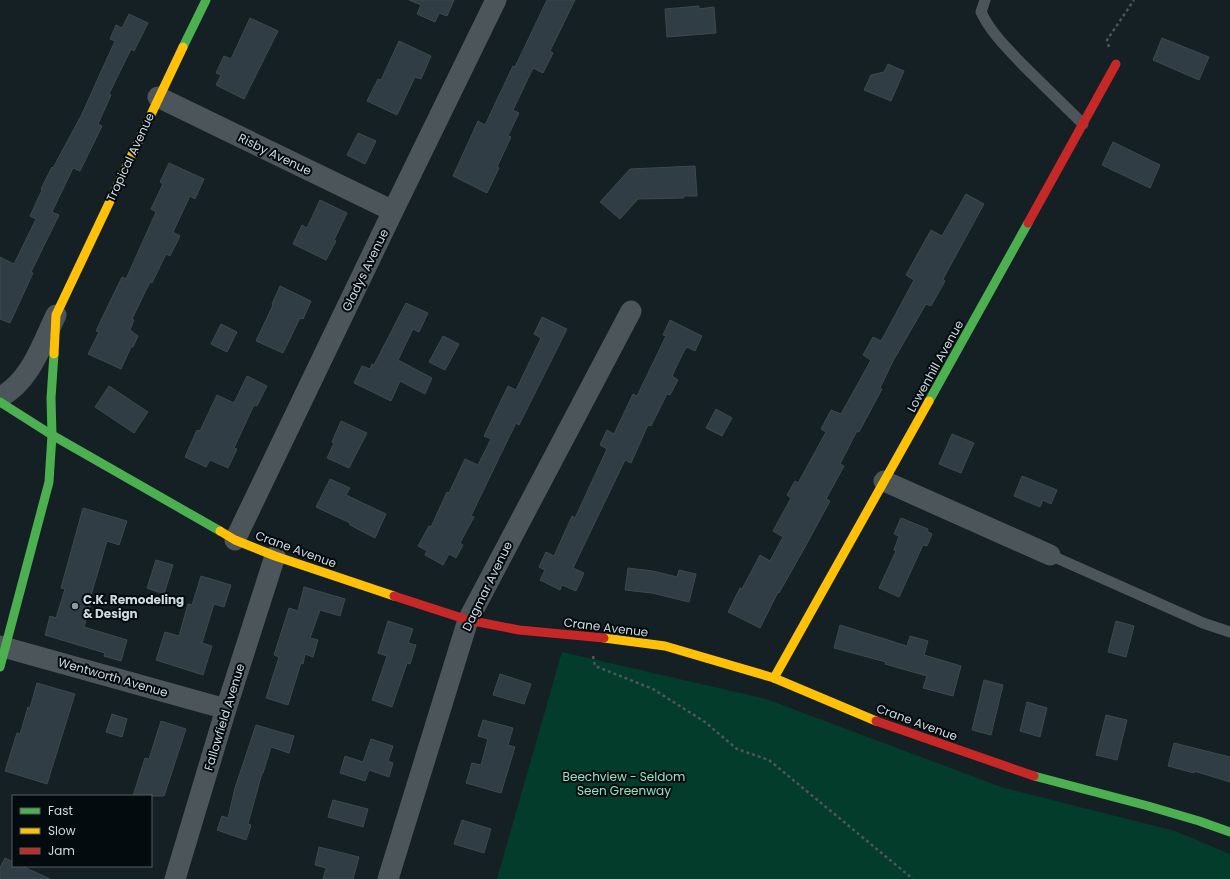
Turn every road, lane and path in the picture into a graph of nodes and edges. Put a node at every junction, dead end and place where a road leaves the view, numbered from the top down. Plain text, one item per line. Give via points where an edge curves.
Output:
1 (206, 0) edge
2 (496, 0) edge
3 (985, 0) edge
4 (1134, 0) edge
5 (1116, 64) joint
6 (158, 97) junction
7 (1083, 124) junction
8 (393, 211) junction
9 (631, 311) dead end
10 (56, 315) junction
11 (0, 397) edge
12 (0, 402) edge
13 (52, 435) junction
14 (884, 481) junction
15 (235, 540) junction
16 (275, 556) junction
17 (1050, 556) joint
18 (468, 620) junction
19 (1230, 632) edge
20 (589, 636) junction
21 (2, 653) edge
22 (774, 678) junction
23 (226, 709) junction
24 (1230, 832) edge
25 (175, 879) edge
26 (388, 879) edge
27 (913, 879) edge

1 - 6 street, Tropical Avenue
2 - 8 street, Gladys Avenue
3 - 7 lane via 982,12 987,24 1000,41
4 - 5 path via 1107,40
5 - 7 street, Lowenhill Avenue
6 - 8 street, Risby Avenue
6 - 10 street, Tropical Avenue
7 - 14 street, Lowenhill Avenue
8 - 15 street, Gladys Avenue
9 - 18 street, Dagmar Avenue
10 - 11 street, Tropical Avenue via 30,368 9,392
10 - 13 street, Tropical Avenue via 50,398
12 - 13 street, Crane Avenue
13 - 15 street, Crane Avenue
13 - 21 street, Tropical Avenue via 49,482
14 - 17 street
14 - 22 street, Lowenhill Avenue
15 - 16 street, Crane Avenue
16 - 18 street, Crane Avenue
16 - 23 street, Fallowfield Avenue
17 - 19 lane via 1202,623
18 - 20 street, Crane Avenue via 519,630
18 - 26 street, Dagmar Avenue
20 - 22 street, Crane Avenue via 665,646
20 - 27 path via 595,666 653,689 705,722 737,749 769,760
21 - 23 street, Wentworth Avenue
22 - 24 street, Crane Avenue via 883,724 1046,780 1148,806
23 - 25 street, Fallowfield Avenue

